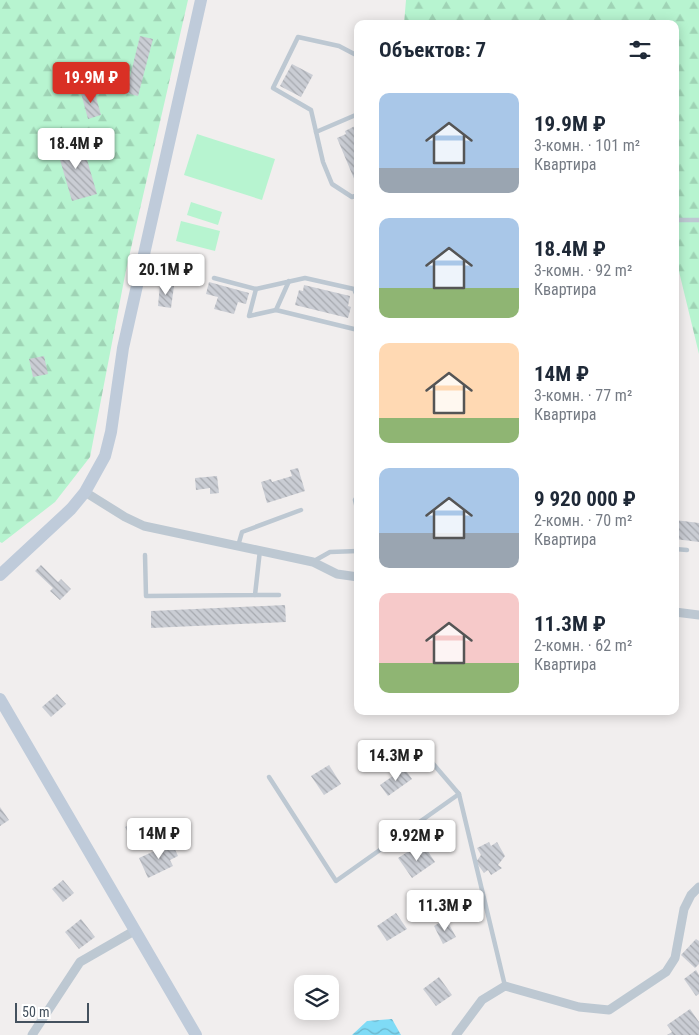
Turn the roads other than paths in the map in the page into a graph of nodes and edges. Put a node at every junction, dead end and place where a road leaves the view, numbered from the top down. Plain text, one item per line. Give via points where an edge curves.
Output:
1 (201, 0) edge
2 (354, 54) edge
3 (354, 116) edge
4 (316, 132) junction
5 (354, 196) edge
6 (679, 220) edge
7 (699, 220) edge
8 (214, 278) dead end
9 (289, 282) junction
10 (256, 289) junction
11 (354, 289) edge
12 (276, 310) junction
13 (354, 329) edge
14 (85, 492) junction
15 (301, 510) dead end
16 (238, 546) junction
17 (679, 549) edge
18 (260, 550) junction
19 (687, 550) dead end
20 (354, 551) edge
21 (145, 555) dead end
22 (313, 562) junction
23 (0, 575) edge
24 (354, 576) edge
25 (255, 595) junction
26 (279, 595) dead end
27 (679, 612) edge
28 (699, 615) edge
29 (0, 699) edge
30 (429, 759) dead end
31 (269, 777) dead end
32 (459, 794) junction
33 (699, 887) edge
34 (134, 931) junction
35 (505, 986) junction
36 (32, 1035) edge
37 (196, 1035) edge
38 (456, 1035) edge

1 - 14 main road via 123,348 111,432 105,456
2 - 4 lane via 339,46 298,37 273,88 312,110
3 - 4 lane
4 - 5 lane via 332,184
6 - 7 lane
8 - 10 lane
9 - 10 lane
9 - 11 lane via 305,278
9 - 12 lane
10 - 12 lane via 249,316
12 - 13 lane
14 - 16 street via 144,526
14 - 23 main road
15 - 16 lane via 242,532
16 - 18 street
17 - 19 lane
18 - 22 street
18 - 25 lane
20 - 22 lane via 330,552
21 - 25 lane via 146,596
22 - 24 street via 337,574
25 - 26 lane
27 - 28 street
29 - 34 main road
30 - 32 lane
31 - 32 lane via 336,881
32 - 35 lane
33 - 35 street via 684,910 675,958 666,972 609,1010 579,1007
34 - 36 street via 80,962
34 - 37 main road
35 - 38 street via 482,1000

